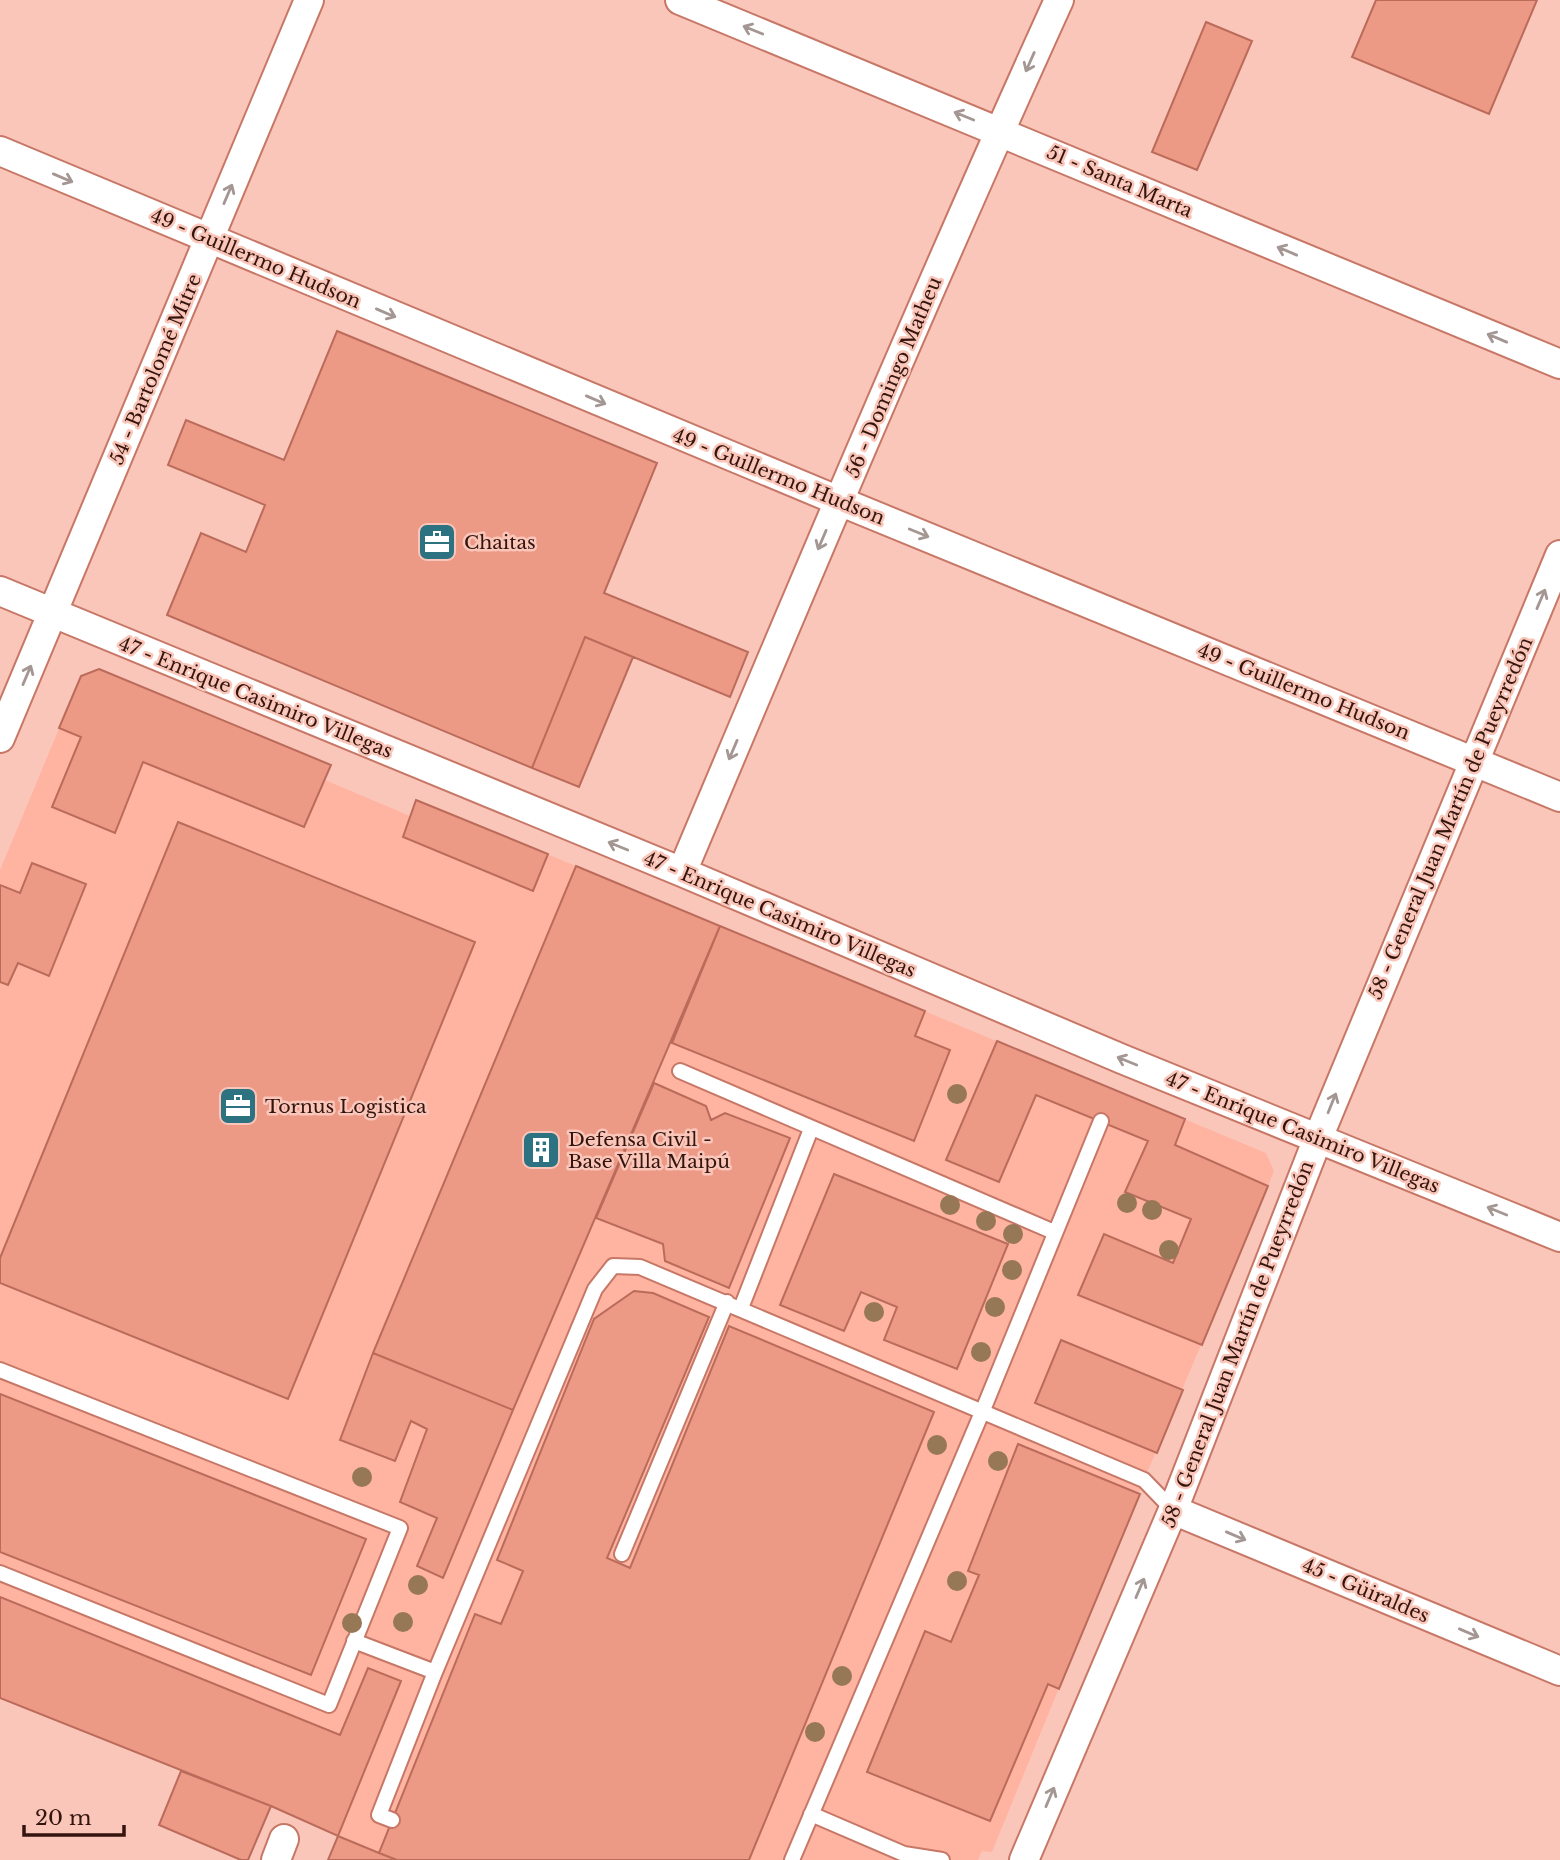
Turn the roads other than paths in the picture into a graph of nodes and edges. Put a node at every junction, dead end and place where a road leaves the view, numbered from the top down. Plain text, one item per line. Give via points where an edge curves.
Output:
1 (309, 0) edge
2 (680, 0) edge
3 (1059, 0) edge
4 (999, 131) junction
5 (0, 151) edge
6 (209, 239) junction
7 (1560, 365) edge
8 (839, 501) junction
9 (1560, 555) edge
10 (0, 591) edge
11 (53, 613) junction
12 (0, 738) edge
13 (1473, 760) junction
14 (1560, 797) edge
15 (682, 872) junction
16 (680, 1070) dead end
17 (1101, 1121) dead end
18 (811, 1129) junction
19 (1318, 1138) junction
20 (1054, 1232) junction
21 (1560, 1237) edge
22 (727, 1302) junction
23 (741, 1308) junction
24 (0, 1370) edge
25 (983, 1410) junction
26 (1173, 1510) junction
27 (622, 1553) dead end
28 (0, 1573) edge
29 (354, 1642) junction
30 (1560, 1671) edge
31 (435, 1672) junction
32 (811, 1814) junction
33 (392, 1820) dead end
34 (792, 1860) edge
35 (942, 1860) edge
36 (1024, 1860) edge

6 -> 1 street, 54 - Bartolomé Mitre
4 -> 2 street, 51 - Santa Marta
3 -> 4 street, 56 - Domingo Matheu
7 -> 4 street, 51 - Santa Marta
4 - 8 street, 56 - Domingo Matheu
5 -> 6 street, 49 - Guillermo Hudson
6 -> 8 street, 49 - Guillermo Hudson
6 - 11 street, 54 - Bartolomé Mitre
8 -> 13 street, 49 - Guillermo Hudson
8 -> 15 street, 56 - Domingo Matheu
13 -> 9 street, 58 - General Juan Martín de Pueyrredón
10 - 11 street, 47 - Enrique Casimiro Villegas
12 -> 11 street, 54 - Bartolomé Mitre
15 -> 11 street, 47 - Enrique Casimiro Villegas
13 - 14 street, 49 - Guillermo Hudson
19 -> 13 street, 58 - General Juan Martín de Pueyrredón
19 -> 15 street, 47 - Enrique Casimiro Villegas
16 - 18 lane
17 - 20 lane
18 - 20 lane
18 - 23 lane
21 -> 19 street, 47 - Enrique Casimiro Villegas
19 - 26 street, 58 - General Juan Martín de Pueyrredón
20 - 25 lane
22 - 23 lane
22 - 27 lane
22 - 31 lane via 640,1266 613,1266 595,1289
23 - 25 lane
24 - 29 lane via 400,1528
25 - 26 lane via 1144,1480
25 - 32 lane
26 -> 30 street, 45 - Güiraldes
36 -> 26 street, 58 - General Juan Martín de Pueyrredón
28 - 29 lane via 329,1705
29 - 31 lane
31 - 33 lane via 379,1815
32 - 34 lane
32 - 35 lane via 904,1854

